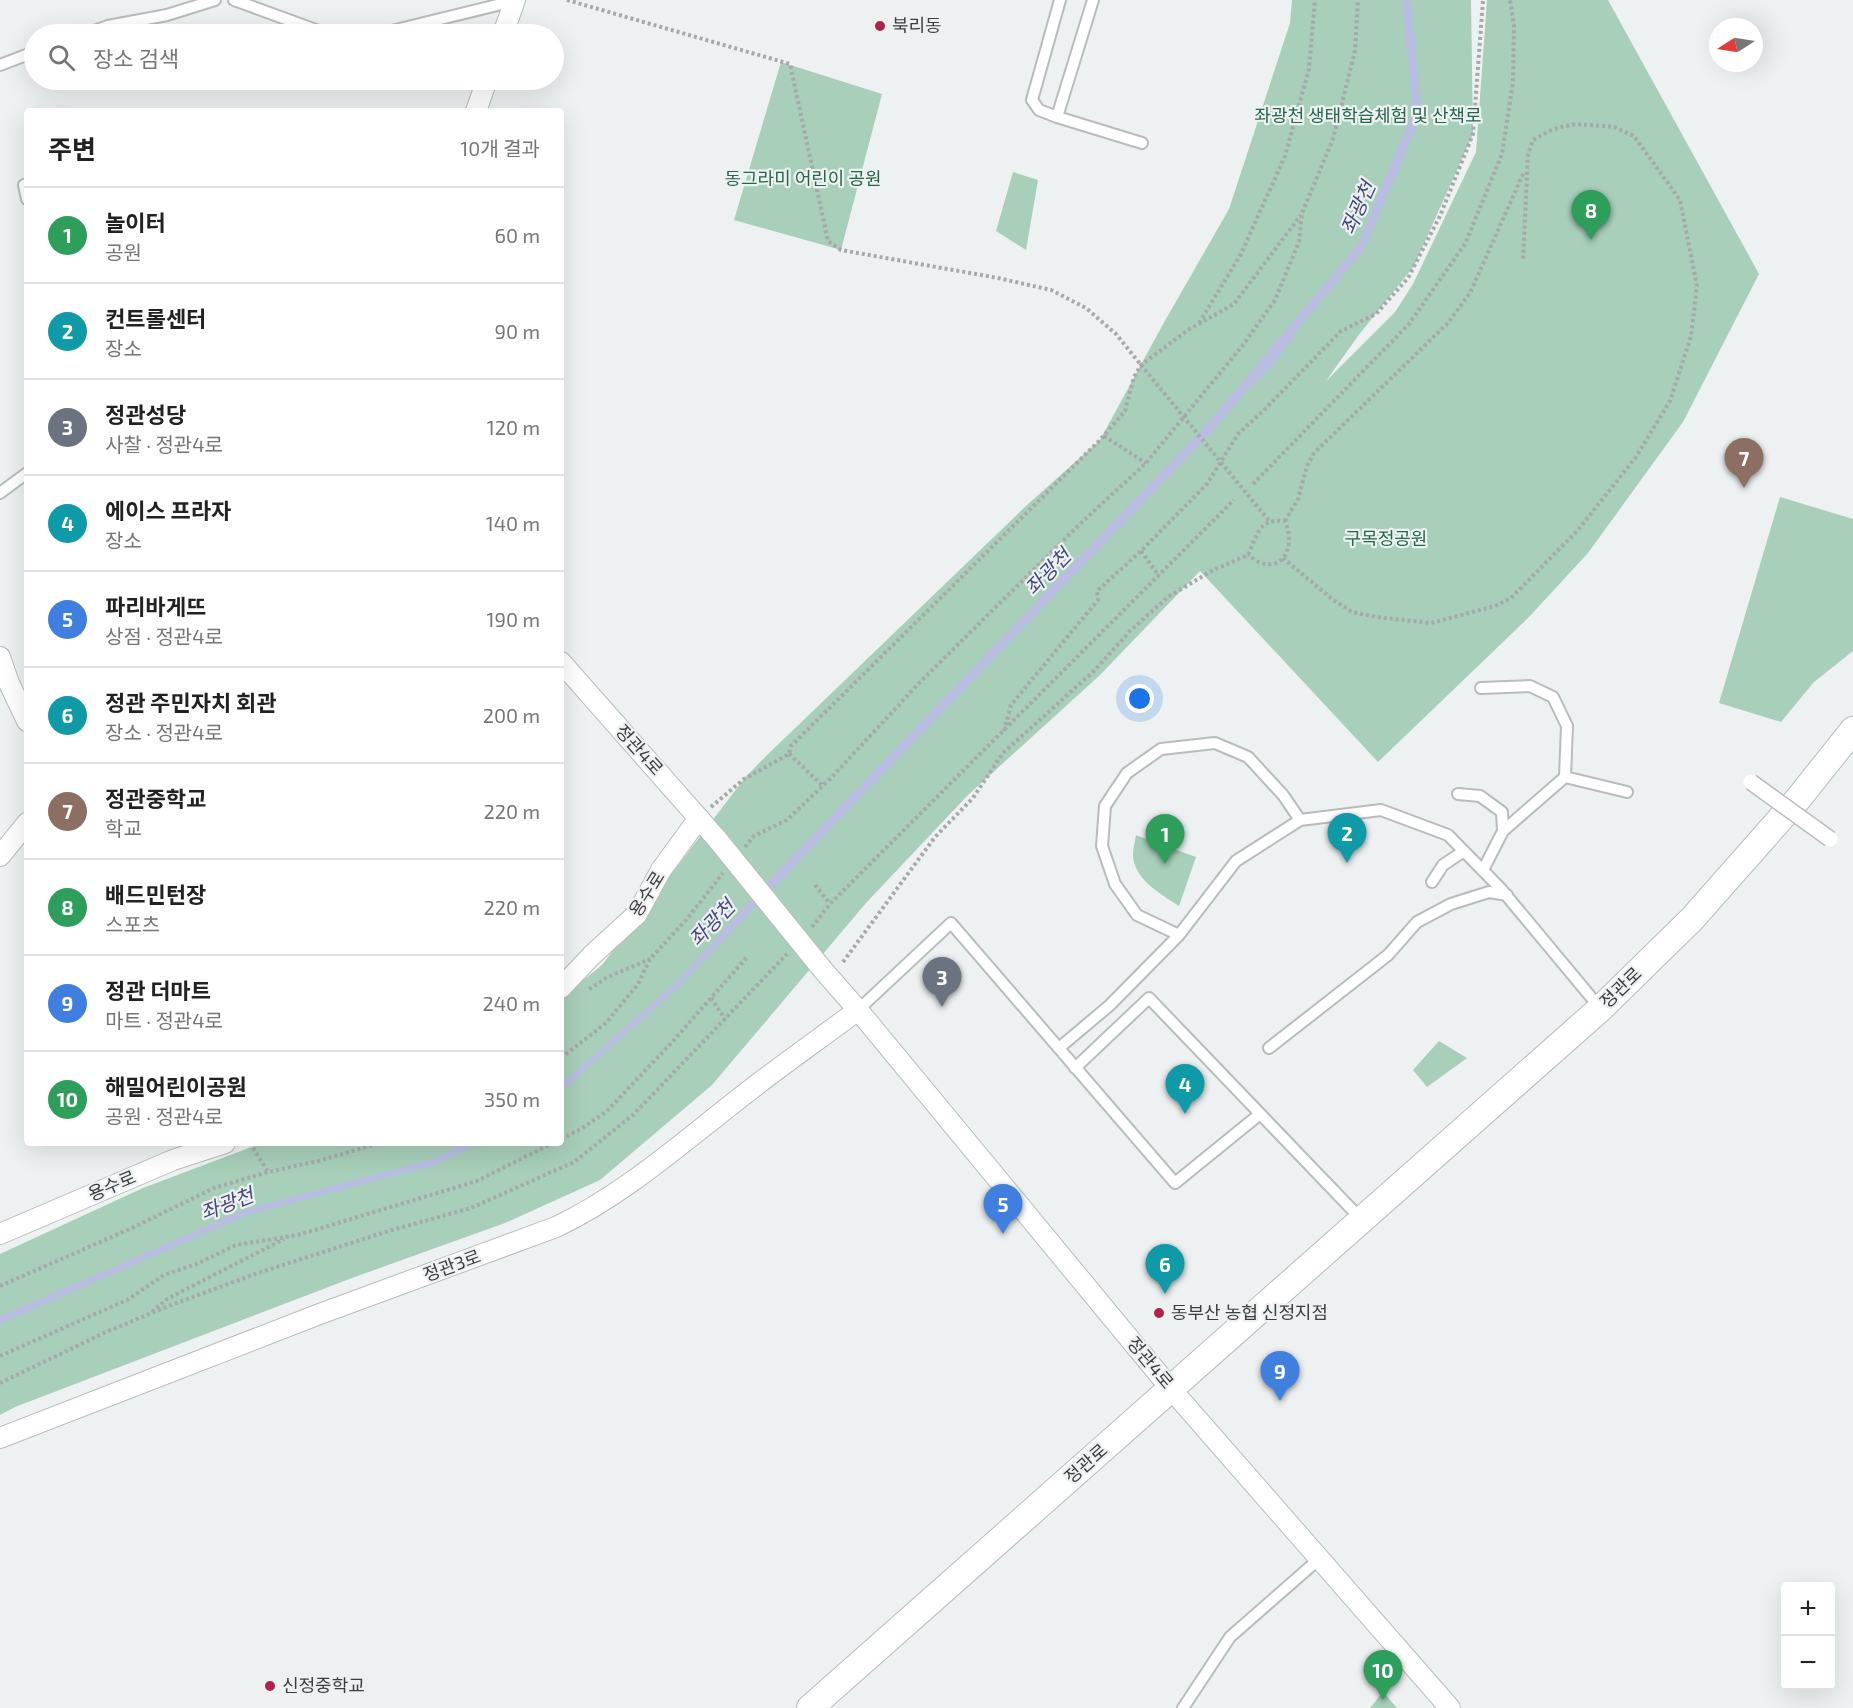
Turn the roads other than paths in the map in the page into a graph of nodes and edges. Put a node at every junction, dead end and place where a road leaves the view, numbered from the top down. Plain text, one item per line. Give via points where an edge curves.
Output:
1 (215, 0) edge
2 (234, 0) edge
3 (1060, 0) edge
4 (1093, 0) edge
5 (514, 1) edge
6 (119, 24) edge
7 (300, 24) edge
8 (420, 24) edge
9 (506, 24) edge
10 (24, 56) edge
11 (0, 65) edge
12 (483, 90) edge
13 (477, 108) edge
14 (1057, 117) junction
15 (1142, 142) dead end
16 (24, 475) edge
17 (0, 493) edge
18 (0, 657) edge
19 (564, 665) edge
20 (5, 686) edge
21 (1481, 688) dead end
22 (24, 716) edge
23 (1853, 730) edge
24 (1565, 777) junction
25 (1751, 782) dead end
26 (1627, 792) dead end
27 (1458, 794) dead end
28 (699, 818) junction
29 (1300, 820) junction
30 (24, 827) edge
31 (1503, 831) junction
32 (1830, 839) dead end
33 (1464, 851) junction
34 (0, 856) edge
35 (1483, 870) junction
36 (1432, 882) dead end
37 (1507, 895) junction
38 (1179, 935) junction
39 (564, 985) edge
40 (1600, 1009) junction
41 (858, 1010) junction
42 (1059, 1048) junction
43 (1269, 1048) dead end
44 (1075, 1068) junction
45 (1260, 1114) junction
46 (216, 1146) edge
47 (1362, 1220) junction
48 (0, 1234) edge
49 (1171, 1389) junction
50 (0, 1438) edge
51 (1320, 1558) junction
52 (810, 1708) edge
53 (1183, 1708) edge
54 (1450, 1708) edge

1 - 6 lane
2 - 7 lane
3 - 14 lane via 1032,100 1039,110
4 - 14 lane
5 - 8 lane
5 - 9 street
10 - 11 lane
12 - 13 street
14 - 15 lane
16 - 17 lane
18 - 20 street
19 - 28 street, 정관4로
20 - 22 street
21 - 24 lane via 1530,686 1553,697 1567,726
23 - 40 street, 정관로 via 1700,910
24 - 26 lane
24 - 31 lane
25 - 32 street, bridge
27 - 31 lane via 1480,796 1502,812
28 - 39 street, 용수로 via 661,870 637,914
28 - 41 street, 정관4로, bridge
29 - 33 lane via 1381,810 1448,835
29 - 38 lane via 1236,861
29 - 38 lane via 1284,795 1248,757 1215,743 1161,749 1127,773 1104,806 1102,846 1115,884 1137,915
30 - 34 street
31 - 35 lane
33 - 35 lane
33 - 36 lane via 1443,865
35 - 37 lane
37 - 40 lane
37 - 43 lane via 1489,892 1451,904 1417,922 1388,955
38 - 42 lane via 1110,1005
40 - 47 street, 정관로
41 - 42 lane via 951,923
41 - 49 street, 정관4로
41 - 50 street, 정관3로 via 673,1152 615,1194 565,1223
42 - 44 lane
44 - 45 lane via 1175,1183
44 - 45 lane via 1149,998
45 - 47 lane
46 - 48 street, 용수로 via 173,1160
47 - 49 street, 정관로
49 - 51 street, 정관4로
49 - 52 street, 정관로
51 - 53 lane via 1230,1637
51 - 54 street, 정관4로

